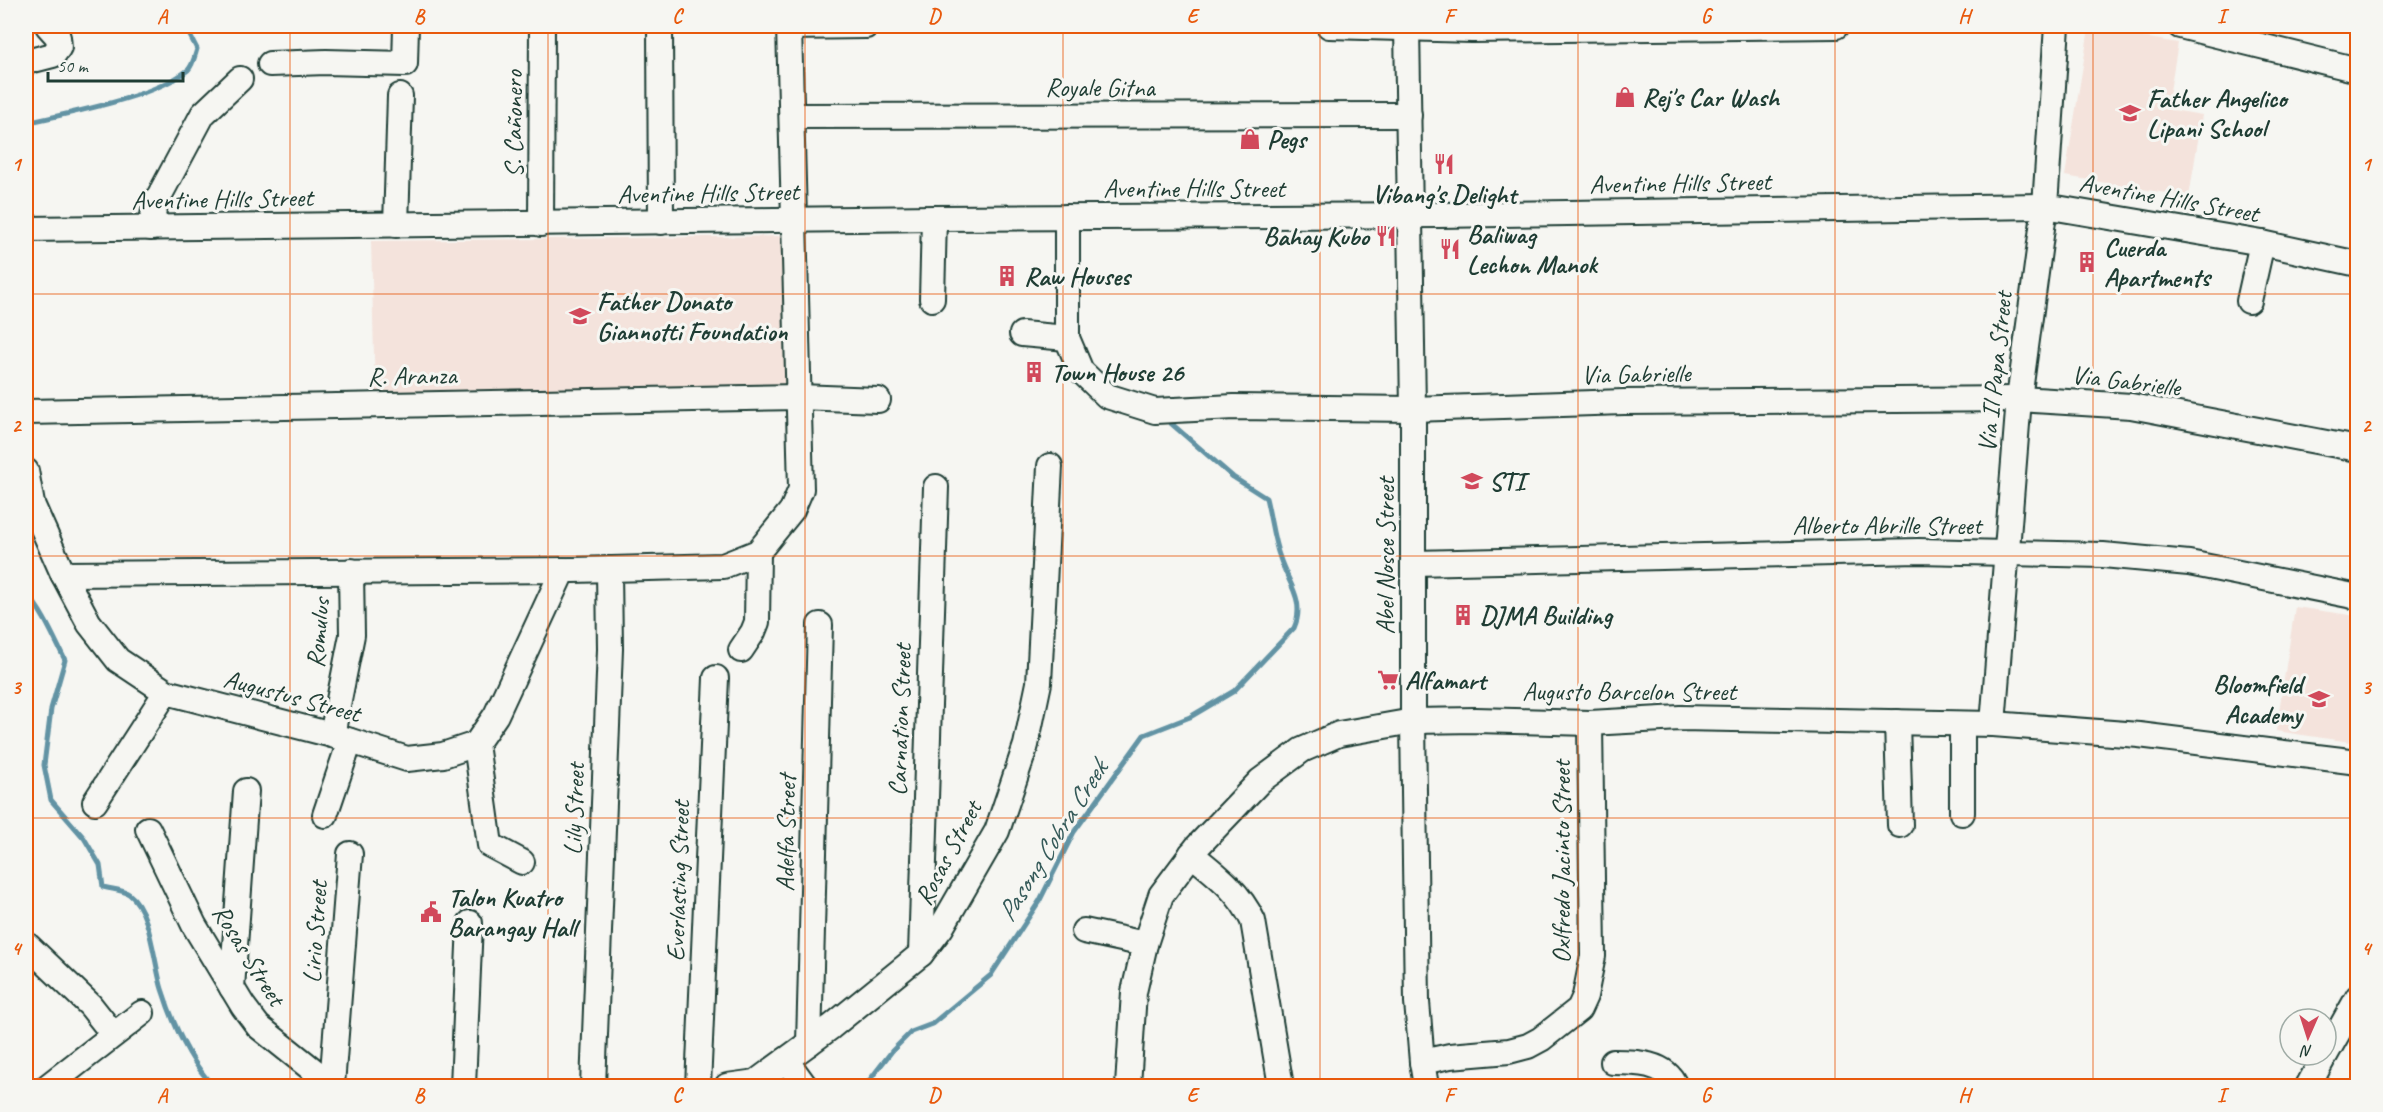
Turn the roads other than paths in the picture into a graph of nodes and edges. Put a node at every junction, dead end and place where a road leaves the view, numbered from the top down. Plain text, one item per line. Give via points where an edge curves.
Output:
1 (48, 26) edge
2 (406, 26) edge
3 (542, 26) edge
4 (660, 26) edge
5 (789, 26) edge
6 (866, 26) edge
7 (1329, 26) edge
8 (1407, 26) edge
9 (1836, 26) edge
10 (2057, 26) edge
11 (2180, 26) edge
12 (26, 62) edge
13 (270, 64) dead end
14 (2358, 70) edge
15 (240, 79) dead end
16 (400, 96) dead end
17 (1409, 115) junction
18 (792, 116) junction
19 (2044, 206) junction
20 (1409, 215) junction
21 (1067, 217) junction
22 (934, 218) junction
23 (794, 220) junction
24 (661, 222) junction
25 (541, 224) junction
26 (396, 225) junction
27 (151, 228) junction
28 (26, 229) edge
29 (2262, 243) junction
30 (2358, 264) edge
31 (932, 299) dead end
32 (2249, 301) dead end
33 (1022, 334) dead end
34 (1067, 338) junction
35 (799, 397) junction
36 (2019, 399) junction
37 (878, 400) dead end
38 (1413, 410) junction
39 (26, 412) edge
40 (2358, 449) edge
41 (1050, 466) dead end
42 (26, 471) edge
43 (936, 487) dead end
44 (29, 505) edge
45 (758, 552) junction
46 (2007, 553) junction
47 (1414, 564) junction
48 (609, 569) junction
49 (563, 570) junction
50 (351, 571) junction
51 (63, 574) junction
52 (2358, 597) edge
53 (819, 625) dead end
54 (741, 650) dead end
55 (716, 678) dead end
56 (166, 692) junction
57 (1413, 721) junction
58 (1898, 722) junction
59 (1590, 723) junction
60 (1962, 724) junction
61 (1993, 724) junction
62 (341, 738) junction
63 (476, 744) junction
64 (2358, 762) edge
65 (246, 791) dead end
66 (95, 802) dead end
67 (1962, 813) dead end
68 (325, 815) dead end
69 (1900, 825) dead end
70 (148, 829) dead end
71 (350, 854) dead end
72 (1191, 854) junction
73 (522, 862) dead end
74 (470, 923) dead end
75 (1084, 931) dead end
76 (26, 944) edge
77 (1145, 944) junction
78 (921, 954) junction
79 (232, 988) junction
80 (2358, 997) edge
81 (142, 1012) dead end
82 (2338, 1033) edge
83 (113, 1034) junction
84 (809, 1043) junction
85 (786, 1060) junction
86 (1422, 1062) junction
87 (1613, 1062) dead end
88 (2319, 1067) edge
89 (48, 1086) edge
90 (332, 1086) edge
91 (464, 1086) edge
92 (593, 1086) edge
93 (698, 1086) edge
94 (727, 1086) edge
95 (805, 1086) edge
96 (1128, 1086) edge
97 (1281, 1086) edge
98 (1426, 1086) edge
99 (1675, 1086) edge
100 (2308, 1086) edge

1 - 12 street via 58,36 59,47 53,55
2 - 13 street via 405,64
3 - 25 street, S. Cañonero
4 - 24 street
5 - 6 street
5 - 18 street
7 - 8 street
8 - 9 street via 1472,30
8 - 17 street, Abel Nosce Street
10 - 19 street, Via Il Papa Street
11 - 14 street
15 - 27 street via 203,114 154,204
16 - 26 street
17 - 18 street, Royale Gitna
17 - 20 street, Abel Nosce Street
18 - 23 street
19 - 20 street, Aventine Hills Street
19 - 29 street, Aventine Hills Street
19 - 36 street, Via Il Papa Street
20 - 21 street, Aventine Hills Street
20 - 38 street, Abel Nosce Street
21 - 22 street, Aventine Hills Street
21 - 34 street, Via Gabrielle
22 - 23 street, Aventine Hills Street
22 - 31 street
23 - 24 street, Aventine Hills Street
23 - 35 street
24 - 25 street, Aventine Hills Street
25 - 26 street, Aventine Hills Street
26 - 27 street, Aventine Hills Street
27 - 28 street, Aventine Hills Street
29 - 30 street, Aventine Hills Street
29 - 32 street
33 - 34 street
34 - 38 street, Via Gabrielle via 1081,370 1107,396 1155,411 1234,407
35 - 37 street, R. Aranza
35 - 39 street, R. Aranza
35 - 45 street via 801,489 792,510
36 - 38 street, Via Gabrielle via 1624,402
36 - 40 street, Via Gabrielle via 2131,406
36 - 46 street, Via Il Papa Street
38 - 47 street, Abel Nosce Street
41 - 78 street, Rosas Street via 1039,683 1026,745 997,831 941,928
42 - 44 street, Augustus Street
43 - 78 street, Carnation Street
44 - 51 street, Augustus Street
45 - 48 street via 723,566
45 - 54 street via 757,622
46 - 47 street, Alberto Abrille Street via 1918,551
46 - 52 street, Alberto Abrille Street via 2103,555 2189,563
46 - 61 street, Via Il Papa Street
47 - 57 street, Abel Nosce Street
48 - 49 street
48 - 92 street, Lily Street via 610,649
49 - 50 street
49 - 63 street via 496,715
50 - 51 street
50 - 62 street, Romulus via 352,635
51 - 56 street, Augustus Street via 88,623 118,660
53 - 84 street, Adelfa Street
55 - 93 street, Everlasting Street
56 - 62 street, Augustus Street
56 - 66 street
57 - 59 street, Augusto Barcelon Street
57 - 72 street, Augusto Barcelon Street via 1339,735 1302,750 1260,781
57 - 86 street, Abel Nosce Street via 1417,1002
58 - 59 street, Augusto Barcelon Street via 1680,718
58 - 60 street, Augusto Barcelon Street
58 - 69 street
59 - 86 street, Oxlfredo Jacinto Street via 1593,956 1579,1009 1528,1046
60 - 61 street, Augusto Barcelon Street
60 - 67 street
61 - 64 street, Augusto Barcelon Street via 2139,735
62 - 63 street, Augustus Street via 407,759 443,755
62 - 68 street, Romulus
63 - 73 street via 489,845
65 - 79 street
70 - 79 street, Rosas Street via 194,925
71 - 90 street, Lirio Street
72 - 77 street, Augusto Barcelon Street via 1161,895
72 - 97 street via 1231,887 1253,921
74 - 91 street
75 - 77 street
76 - 83 street via 83,997
77 - 96 street, Augusto Barcelon Street via 1134,992
78 - 84 street, Rosas Street
79 - 90 street, Rosas Street via 258,1026
80 - 82 street
81 - 83 street
83 - 89 street
84 - 85 street, Rosas Street
85 - 94 street, Rosas Street via 756,1082
85 - 95 street
86 - 98 street, Abel Nosce Street
87 - 99 street via 1655,1067 1666,1072
88 - 100 street

